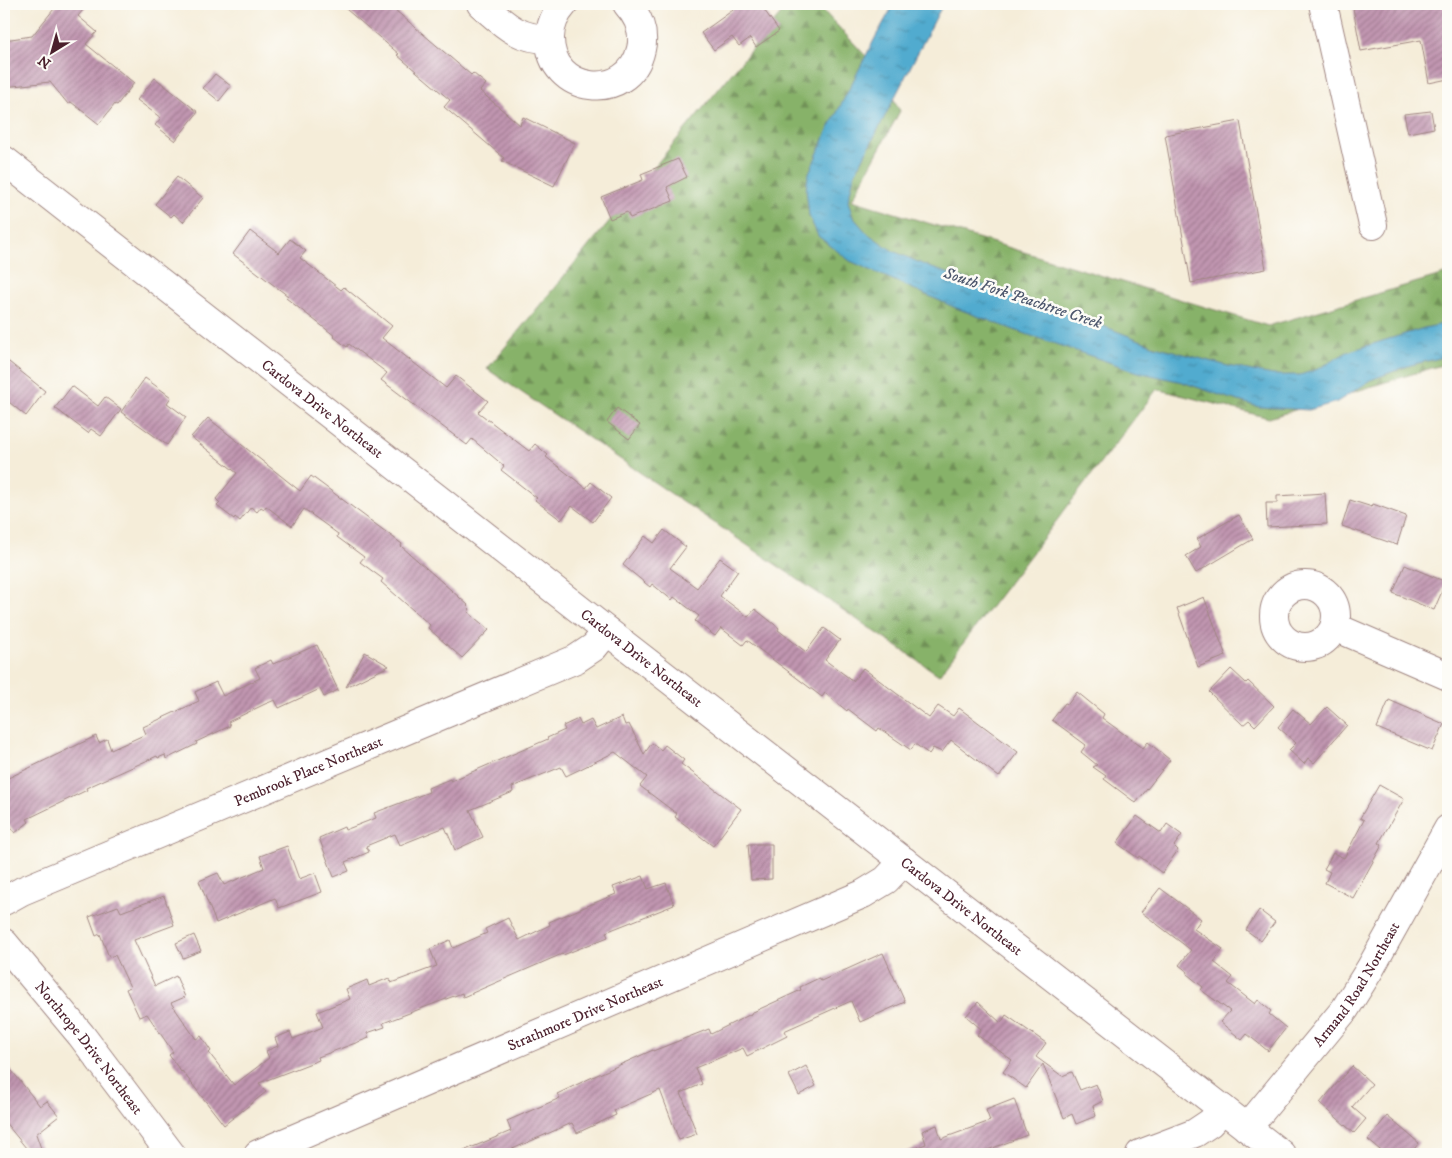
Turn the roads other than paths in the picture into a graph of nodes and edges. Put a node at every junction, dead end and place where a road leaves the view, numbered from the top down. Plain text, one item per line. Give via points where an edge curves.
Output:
1 (481, 4) edge
2 (564, 4) edge
3 (627, 4) edge
4 (1323, 4) edge
5 (550, 39) junction
6 (4, 160) edge
7 (1373, 225) dead end
8 (1334, 627) dead end
9 (607, 632) junction
10 (1448, 676) edge
11 (1448, 829) edge
12 (904, 861) junction
13 (1440, 861) edge
14 (4, 901) edge
15 (4, 943) edge
16 (1224, 1109) junction
17 (1247, 1128) junction
18 (172, 1154) edge
19 (258, 1154) edge
20 (1140, 1154) edge
21 (1281, 1154) edge

1 - 5 street via 524,37
2 - 5 street via 557,11 550,28
3 - 5 street via 641,26 643,44 633,68 612,83 590,86 563,73 554,62
4 - 7 street
6 - 9 street, Cardova Drive Northeast
8 - 10 street
9 - 12 street, Cardova Drive Northeast
9 - 14 street, Pembrook Place Northeast via 594,647 576,659
11 - 13 street, Armand Road Northeast
12 - 16 street, Cardova Drive Northeast
12 - 19 street, Strathmore Drive Northeast via 886,880 863,894
13 - 17 street, Armand Road Northeast via 1345,1009
15 - 18 street, Northrope Drive Northeast via 81,1035
16 - 17 street, Cardova Drive Northeast
16 - 20 street via 1195,1132
17 - 21 street, Cardova Drive Northeast

